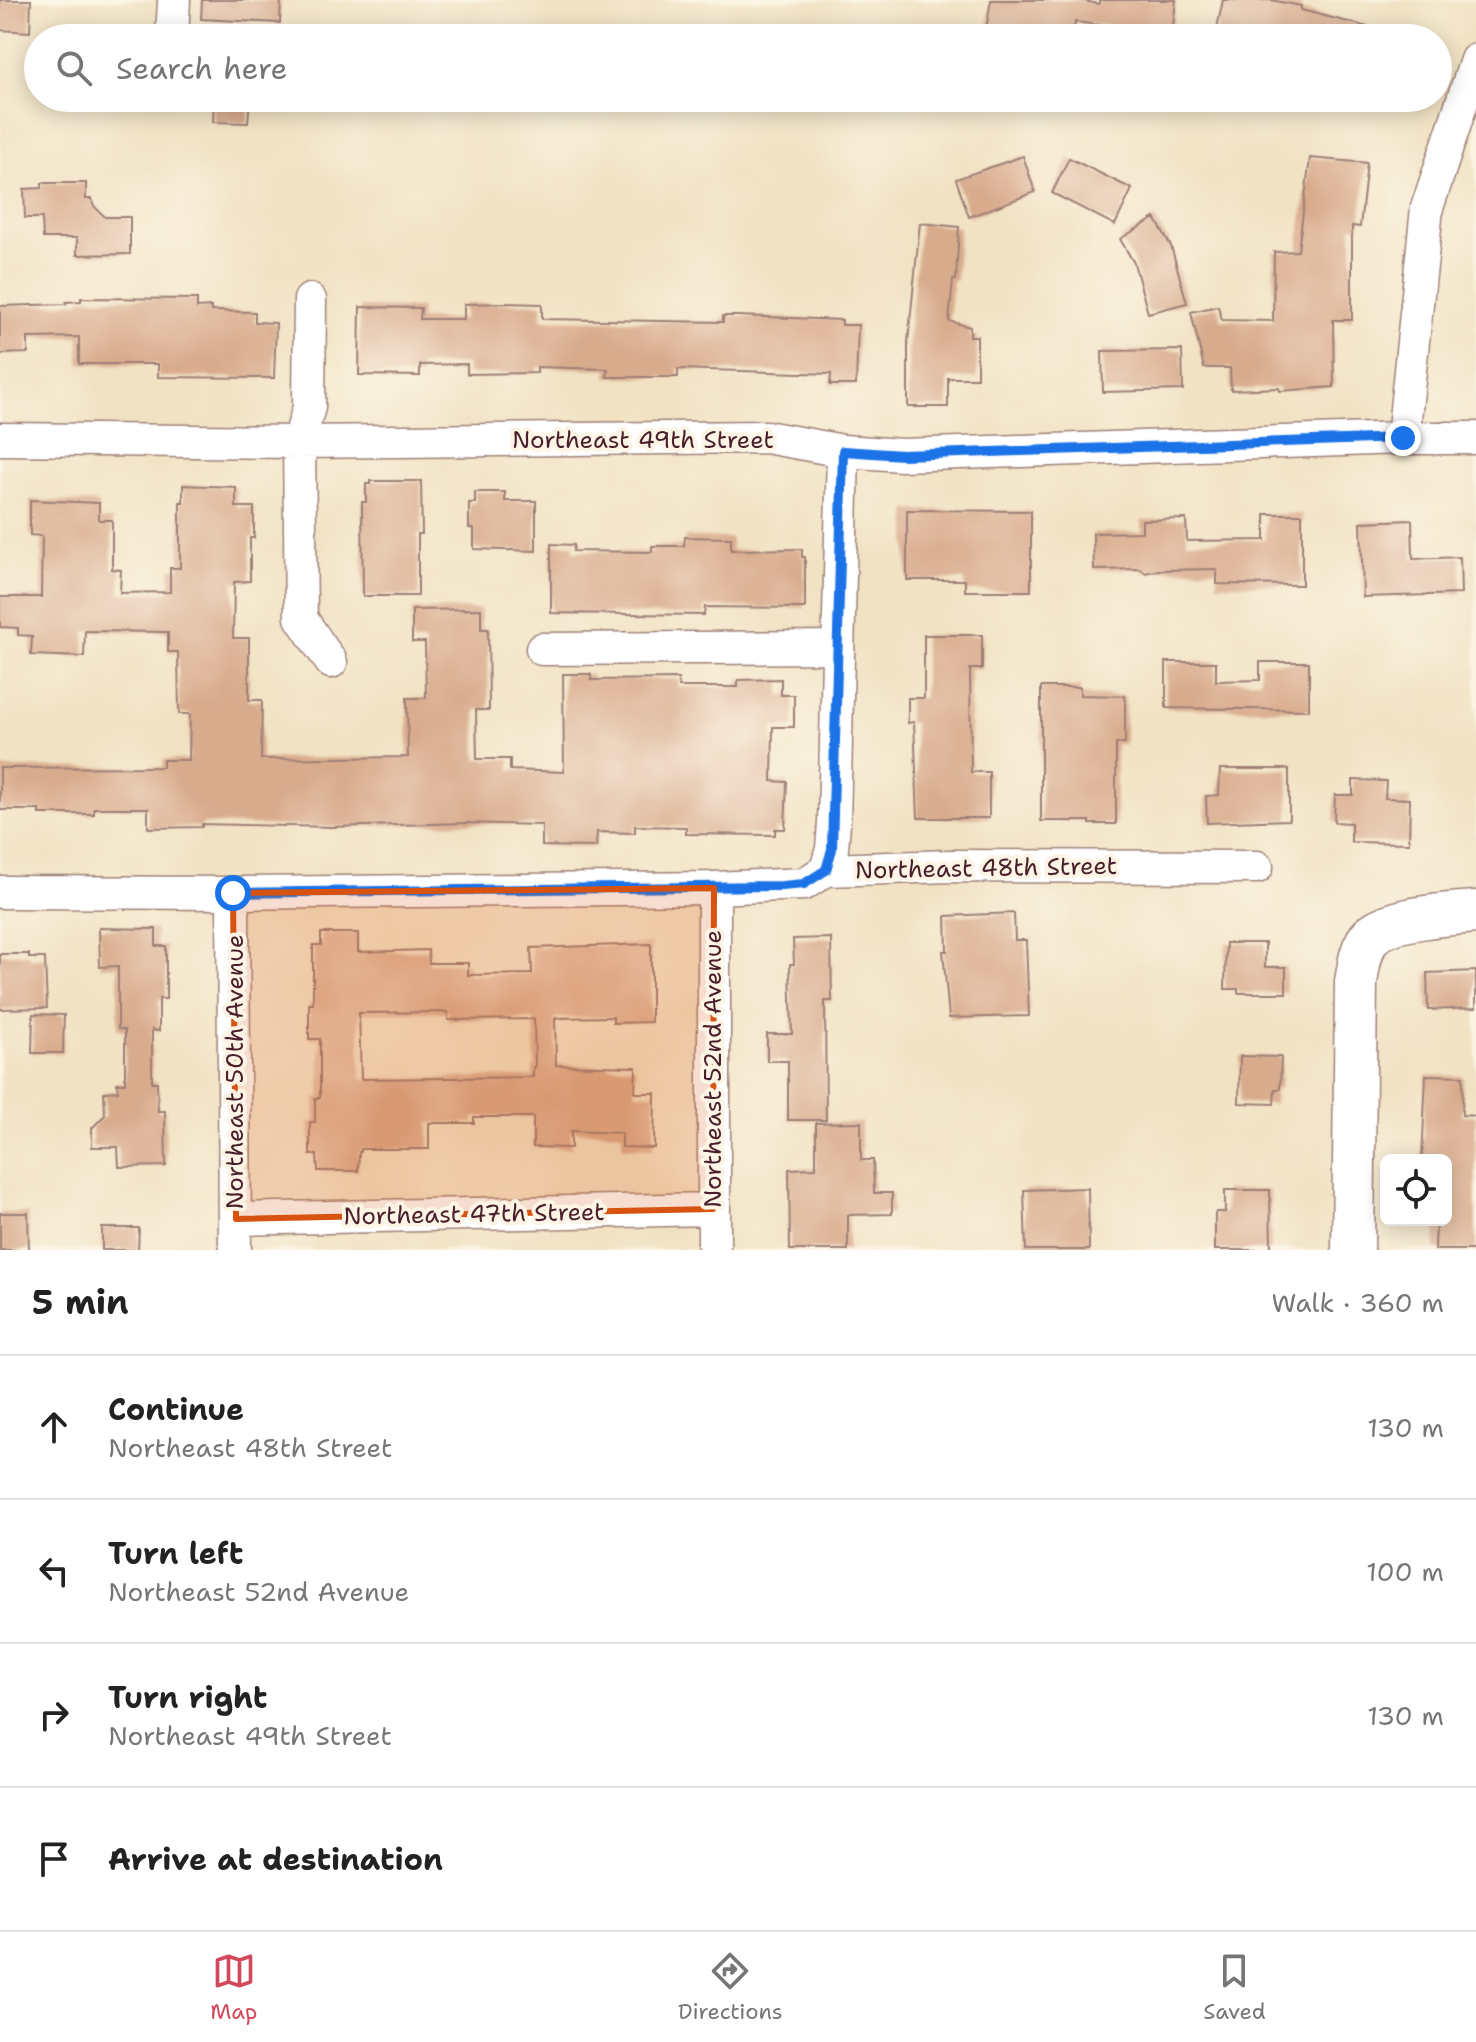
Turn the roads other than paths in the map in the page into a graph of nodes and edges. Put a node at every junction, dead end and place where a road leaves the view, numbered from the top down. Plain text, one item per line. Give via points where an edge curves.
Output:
1 (174, 0) edge
2 (173, 24) edge
3 (1476, 60) edge
4 (310, 300) dead end
5 (1403, 438) junction
6 (1476, 438) edge
7 (0, 439) edge
8 (299, 442) junction
9 (843, 451) junction
10 (838, 647) junction
11 (542, 649) dead end
12 (331, 662) dead end
13 (1257, 867) dead end
14 (826, 870) junction
15 (714, 888) junction
16 (0, 892) edge
17 (233, 893) junction
18 (1476, 912) edge
19 (713, 1209) junction
20 (235, 1234) edge
21 (714, 1250) edge
22 (1353, 1250) edge

1 - 2 street
3 - 5 street via 1427,208
4 - 8 street via 309,407
5 - 6 street, Northeast 49th Street
5 - 9 street, Northeast 49th Street via 902,455
7 - 8 street, Northeast 49th Street
8 - 9 street, Northeast 49th Street via 766,437
8 - 12 street via 301,618
9 - 10 street
10 - 11 street
10 - 14 street via 834,823
13 - 14 street, Northeast 48th Street
14 - 15 street, Northeast 48th Street via 804,884
15 - 17 street, Northeast 48th Street
15 - 19 street, Northeast 52nd Avenue
16 - 17 street, Northeast 48th Street
17 - 20 street, Northeast 50th Avenue
18 - 22 street via 1401,922 1373,934 1361,955 1356,982
19 - 20 street, Northeast 47th Street
19 - 21 street, Northeast 52nd Avenue

